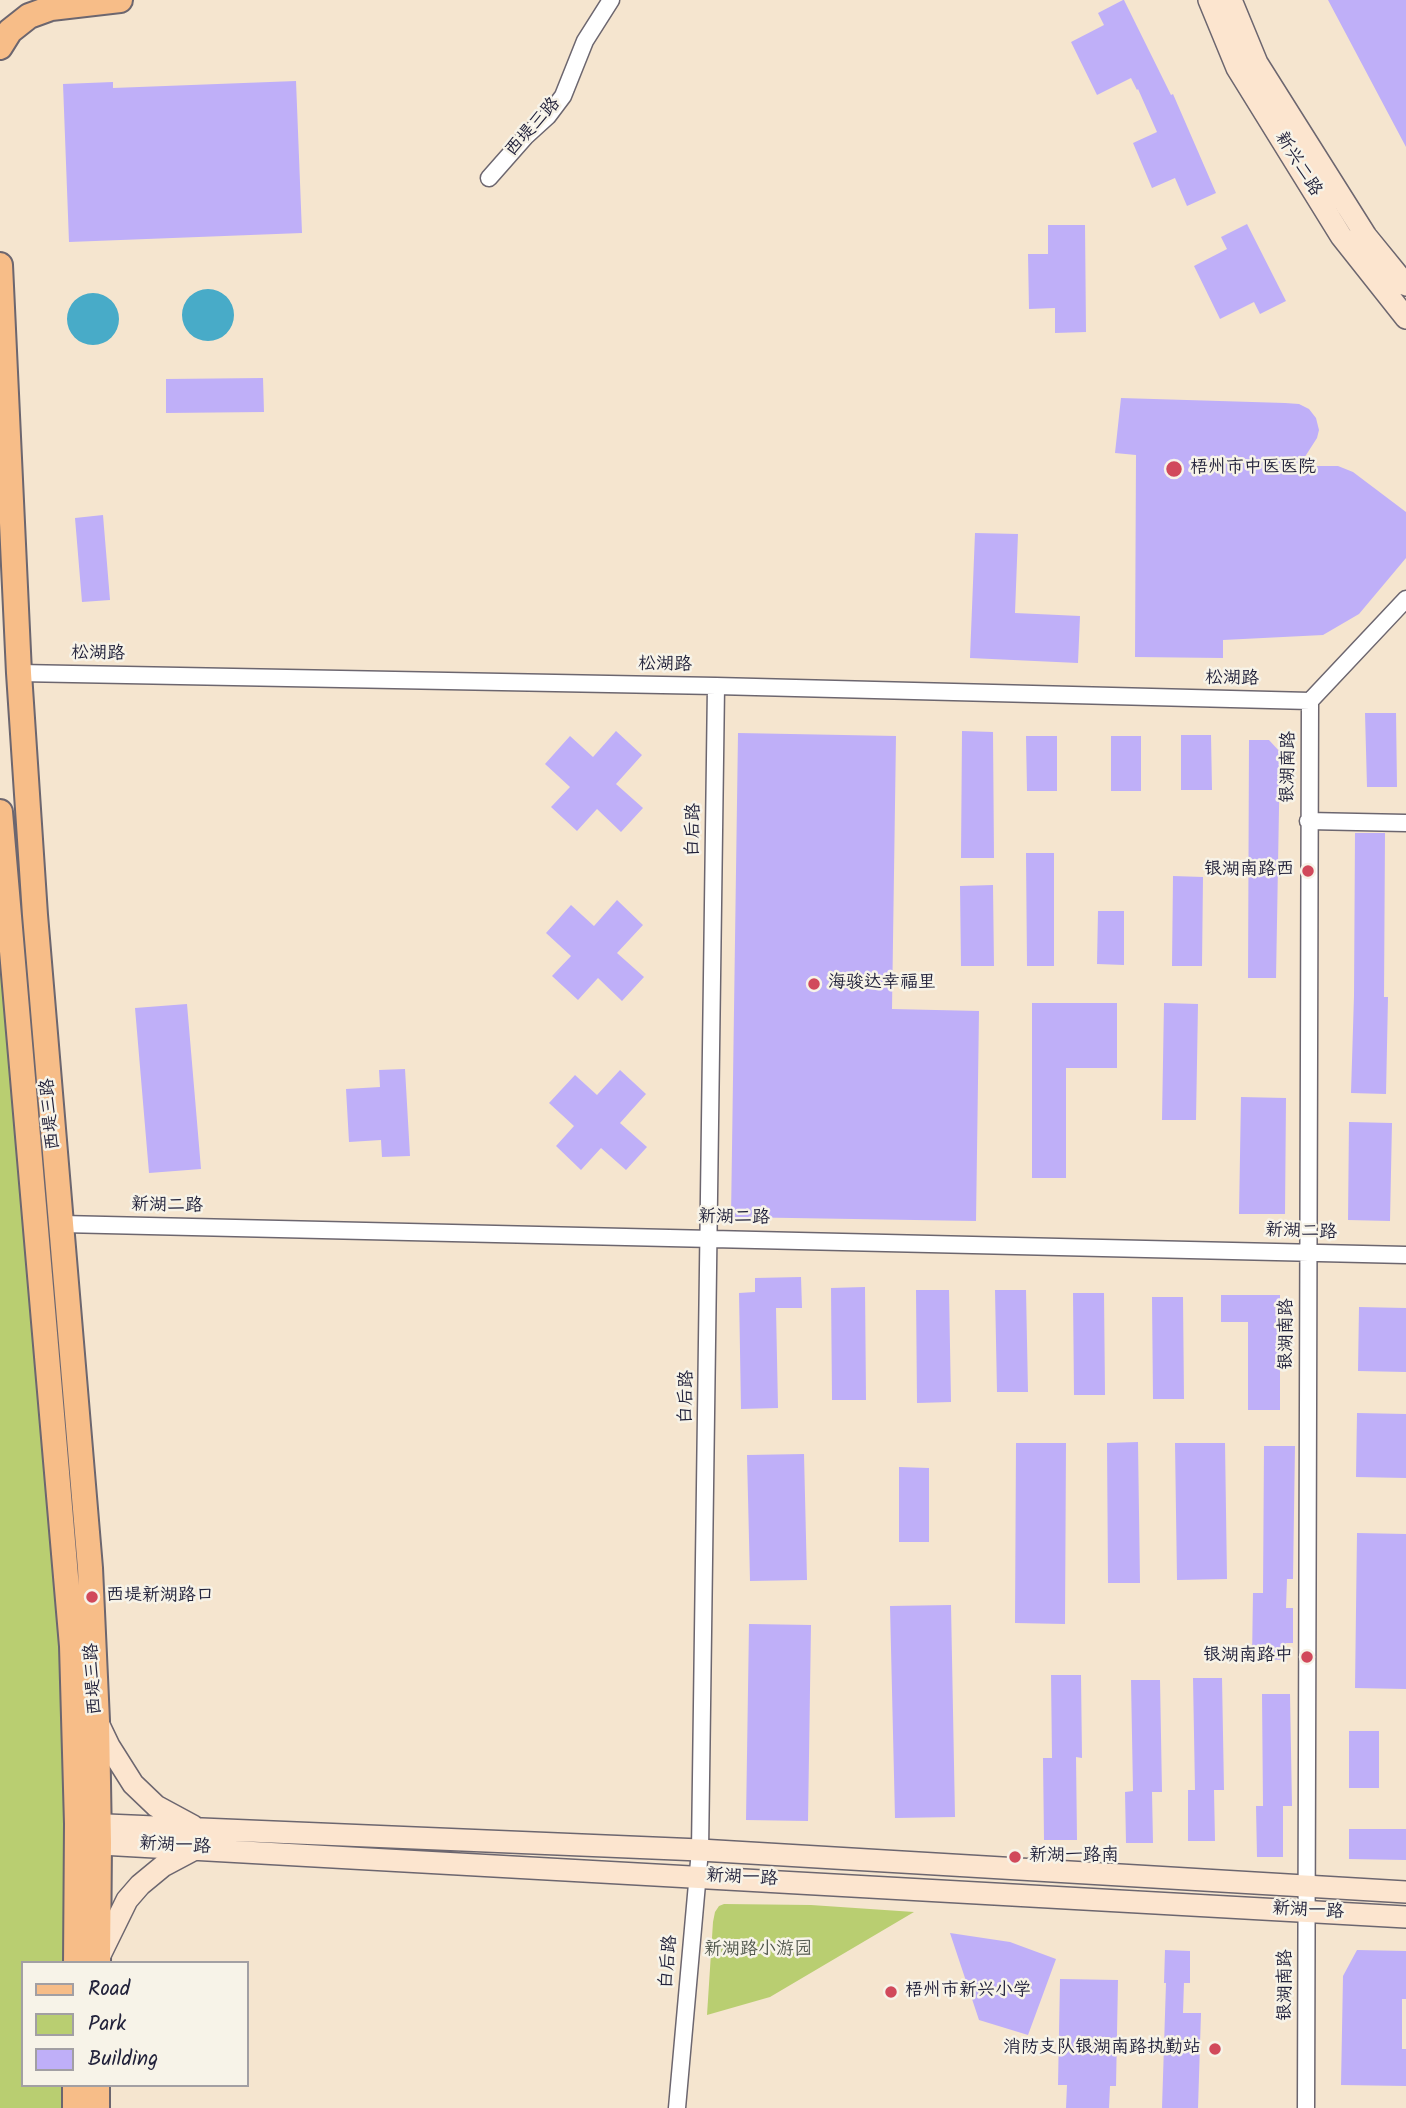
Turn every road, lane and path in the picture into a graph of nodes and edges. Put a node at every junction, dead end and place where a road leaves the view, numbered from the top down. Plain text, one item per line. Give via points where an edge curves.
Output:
1 (120, 0) edge
2 (611, 0) edge
3 (1209, 0) edge
4 (1231, 0) edge
5 (0, 47) edge
6 (489, 178) dead end
7 (0, 265) edge
8 (1406, 285) edge
9 (1406, 318) edge
10 (1406, 599) edge
11 (19, 673) junction
12 (716, 686) junction
13 (1310, 701) junction
14 (0, 812) edge
15 (1308, 821) junction
16 (1406, 823) edge
17 (62, 1224) junction
18 (708, 1238) junction
19 (1307, 1253) junction
20 (1406, 1255) edge
21 (97, 1721) junction
22 (88, 1833) junction
23 (198, 1838) junction
24 (699, 1850) junction
25 (697, 1877) junction
26 (1306, 1886) junction
27 (1406, 1892) edge
28 (1306, 1912) junction
29 (1406, 1917) edge
30 (91, 1961) edge
31 (75, 2087) edge
32 (97, 2087) edge
33 (75, 2108) edge
34 (97, 2108) edge
35 (677, 2108) edge
36 (1306, 2108) edge

1 - 5 main road via 51,8 29,16 10,31
2 - 6 street, 西堤三路 via 585,41 563,96
3 - 9 street, 新兴二路 via 1237,68 1340,236
4 - 8 street, 新兴二路 via 1257,62 1366,236
7 - 11 main road, 西堤三路
10 - 13 street
11 - 12 street, 松湖路
11 - 17 main road, 西堤三路
12 - 13 street, 松湖路
12 - 18 street, 白后路
13 - 15 street, 银湖南路
14 - 22 main road, 西堤三路
15 - 16 street
15 - 19 street, 银湖南路
17 - 18 street, 新湖二路
17 - 21 main road, 西堤三路 via 88,1533
18 - 19 street, 新湖二路
18 - 24 street, 白后路
19 - 20 street, 新湖二路
19 - 26 street, 银湖南路
21 - 22 main road, 西堤三路
21 - 23 street via 138,1790
22 - 23 street, 新湖一路
22 - 30 main road, 西堤三路
23 - 24 street, 新湖一路
23 - 25 street, 新湖一路
23 - 30 street via 140,1885
24 - 25 street, 白后路
24 - 26 street, 新湖一路
25 - 28 street, 新湖一路
25 - 35 street, 白后路
26 - 27 street, 新湖一路
26 - 28 street, 银湖南路
28 - 29 street, 新湖一路
28 - 36 street, 银湖南路
31 - 33 main road
32 - 34 main road

